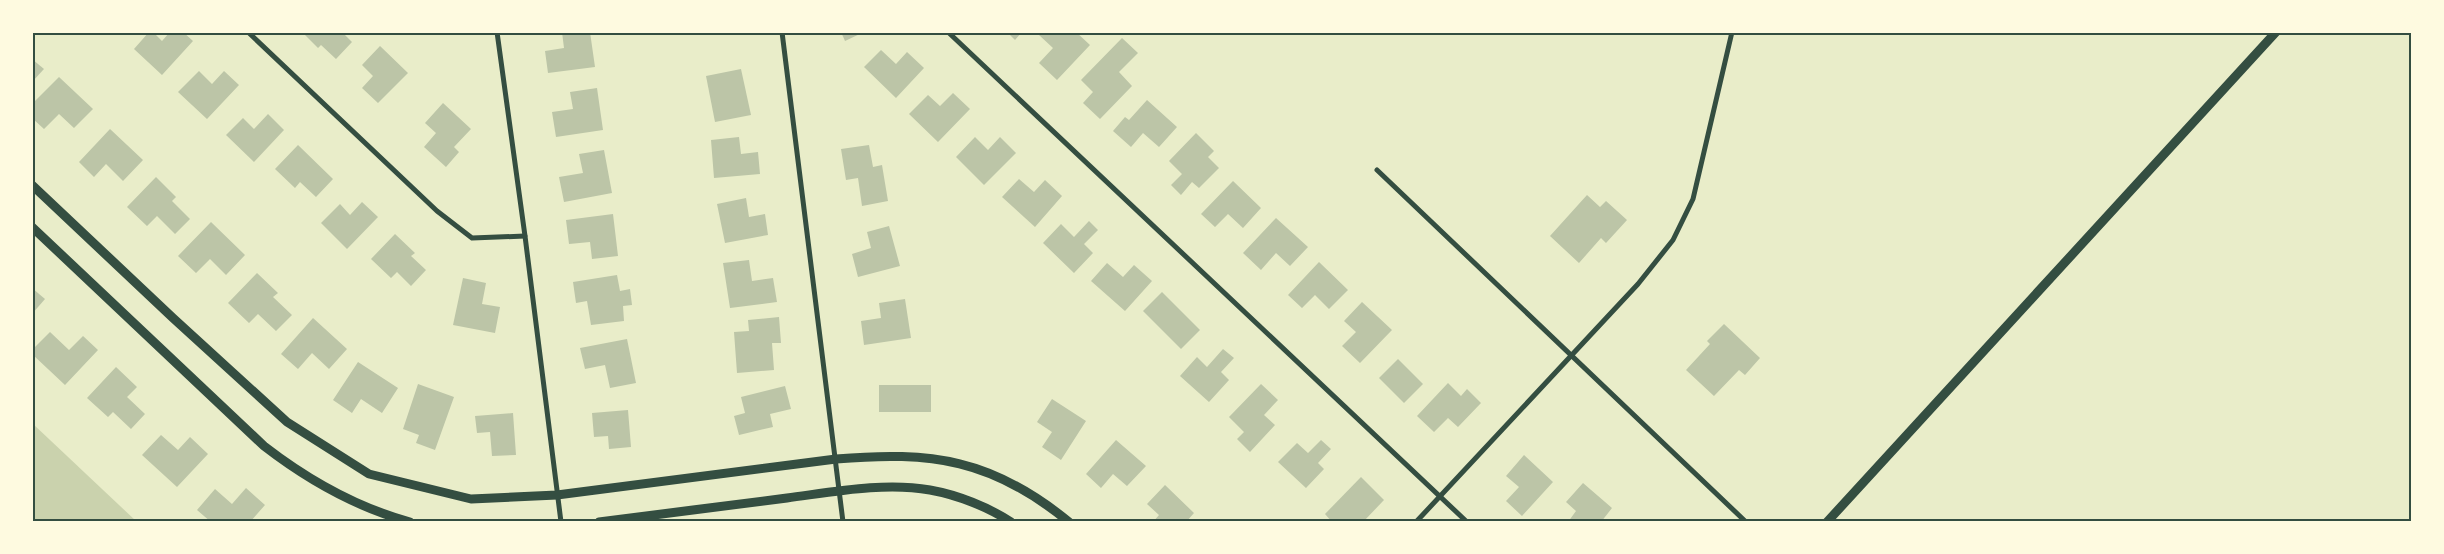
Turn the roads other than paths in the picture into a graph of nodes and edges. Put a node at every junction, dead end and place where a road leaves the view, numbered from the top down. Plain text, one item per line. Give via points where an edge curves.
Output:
1 (248, 32) edge
2 (497, 32) edge
3 (782, 32) edge
4 (948, 32) edge
5 (1732, 32) edge
6 (2276, 32) edge
7 (1378, 170) dead end
8 (32, 184) edge
9 (32, 227) edge
10 (525, 236) junction
11 (1572, 355) junction
12 (836, 459) junction
13 (839, 491) junction
14 (558, 495) junction
15 (1440, 497) junction
16 (410, 522) edge
17 (561, 522) edge
18 (599, 522) edge
19 (844, 522) edge
20 (1011, 522) edge
21 (1069, 522) edge
22 (1416, 522) edge
23 (1467, 522) edge
24 (1746, 522) edge
25 (1827, 522) edge

1 - 10 street via 437,211 472,238
2 - 10 street
3 - 12 street
4 - 15 street
5 - 11 street via 1700,175 1683,220 1658,262
6 - 25 street
7 - 11 street
8 - 14 street via 287,422 369,474 470,500
9 - 16 street via 264,446 293,469 356,503
10 - 14 street
11 - 15 street
11 - 24 street
12 - 13 street
12 - 14 street
12 - 21 street via 900,455 967,465 1013,482
13 - 18 street
13 - 19 street
13 - 20 street via 884,488 930,490 978,505
14 - 17 street
15 - 22 street
15 - 23 street

